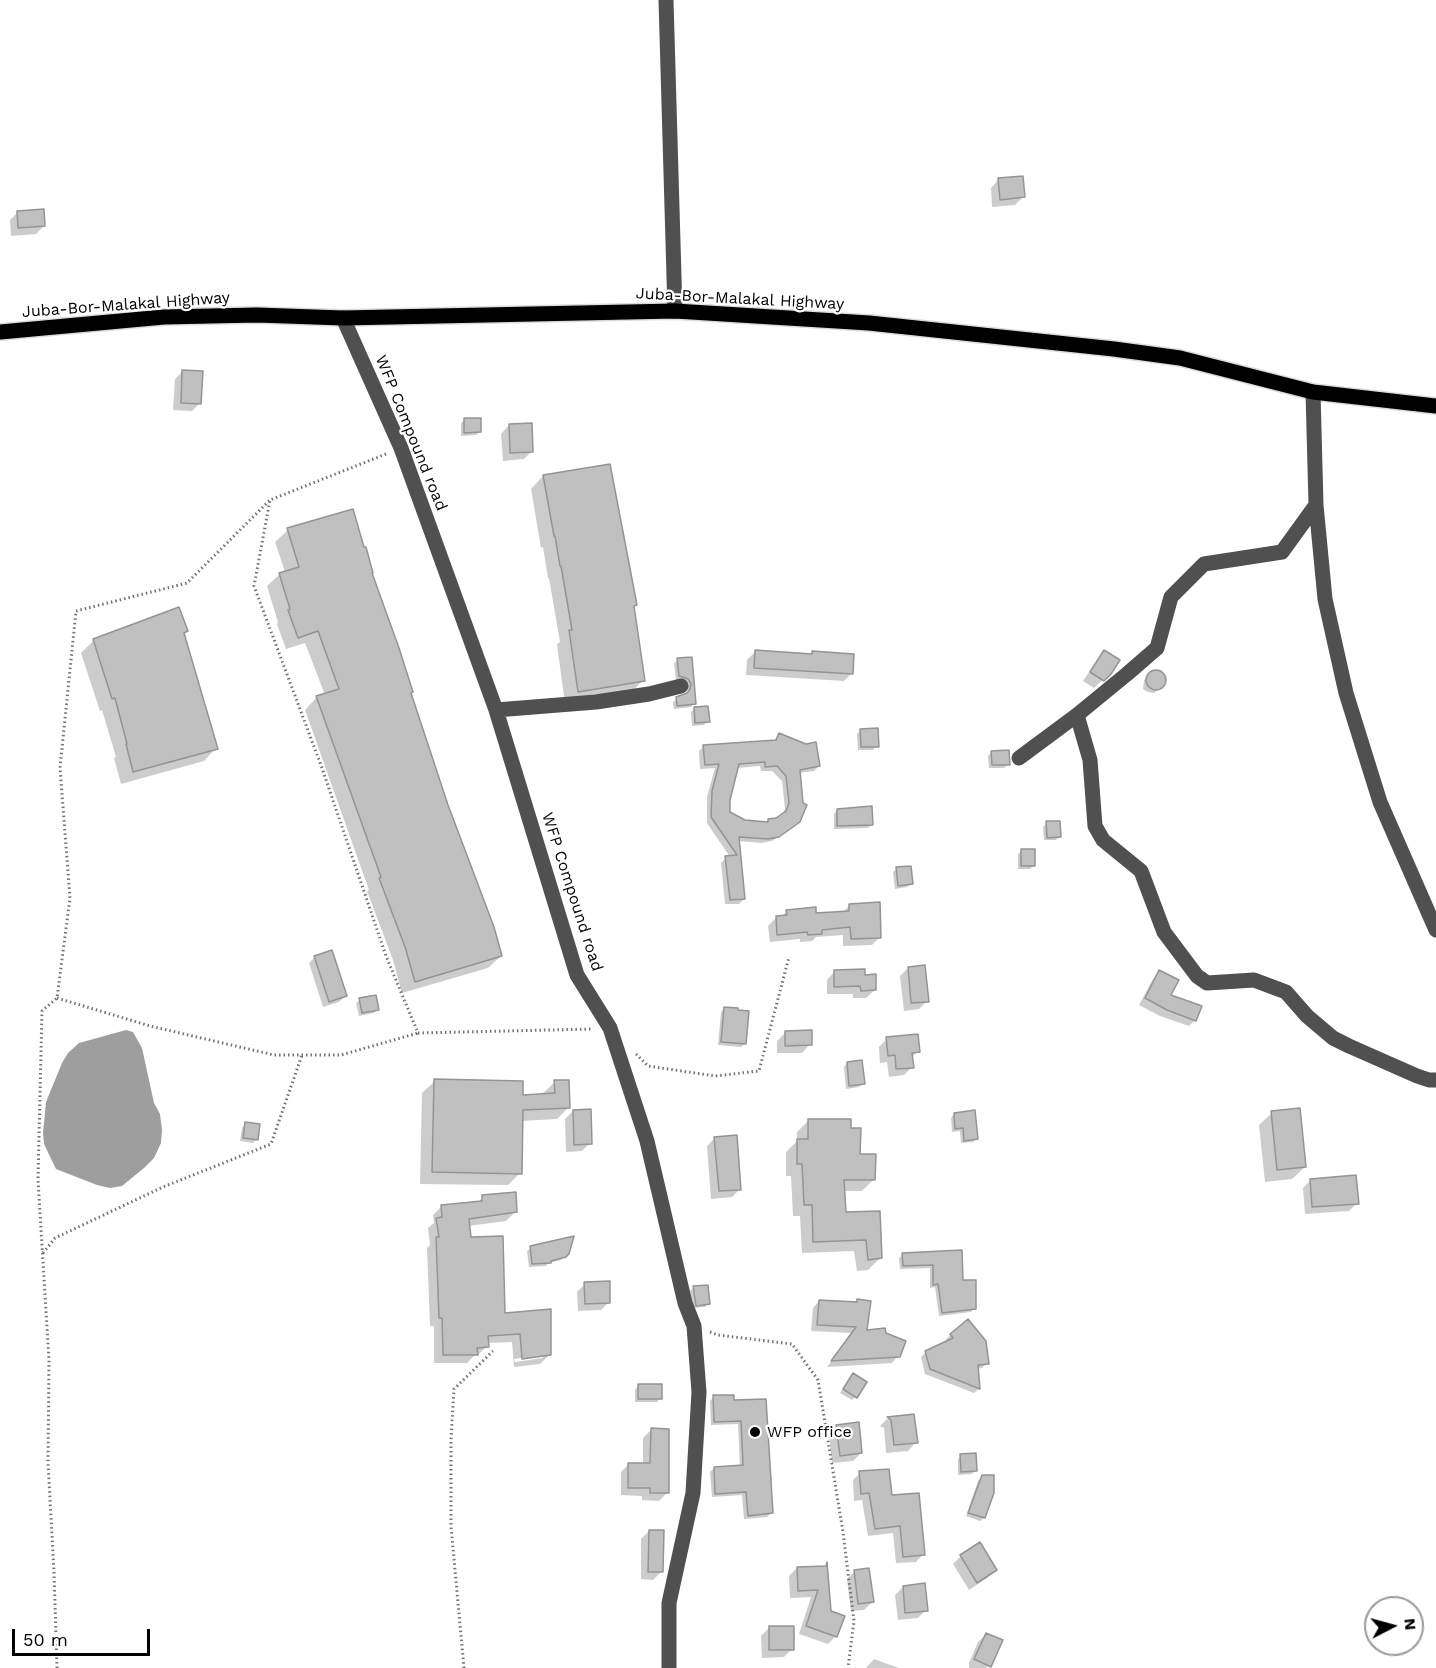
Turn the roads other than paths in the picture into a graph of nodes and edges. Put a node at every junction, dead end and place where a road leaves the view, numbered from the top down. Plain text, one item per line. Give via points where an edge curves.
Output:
1 (666, 0) edge
2 (675, 311) junction
3 (343, 318) junction
4 (0, 332) edge
5 (1313, 392) junction
6 (1436, 406) edge
7 (1316, 505) junction
8 (681, 686) dead end
9 (496, 710) junction
10 (1077, 715) junction
11 (1019, 758) dead end
12 (1436, 930) edge
13 (1436, 1080) edge
14 (669, 1668) edge

1 - 2 street
2 - 3 main road, Juba-Bor-Malakal Highway
2 - 5 main road, Juba-Bor-Malakal Highway via 869,323 1158,355
3 - 4 main road, Juba-Bor-Malakal Highway via 164,317
3 - 9 street, WFP Compound road via 401,448
5 - 6 main road, Juba-Bor-Malakal Highway
5 - 7 street
7 - 10 street via 1281,552 1204,564 1171,597 1157,648
7 - 12 street via 1325,599 1346,693 1380,802
8 - 9 street via 596,702
9 - 14 street, WFP Compound road via 577,975 610,1028 647,1142 685,1303 694,1326 699,1392 693,1493 669,1603
10 - 11 street
10 - 13 street via 1090,760 1095,826 1103,840 1141,871 1164,932 1197,976 1207,983 1254,980 1286,992 1334,1038 1417,1076

